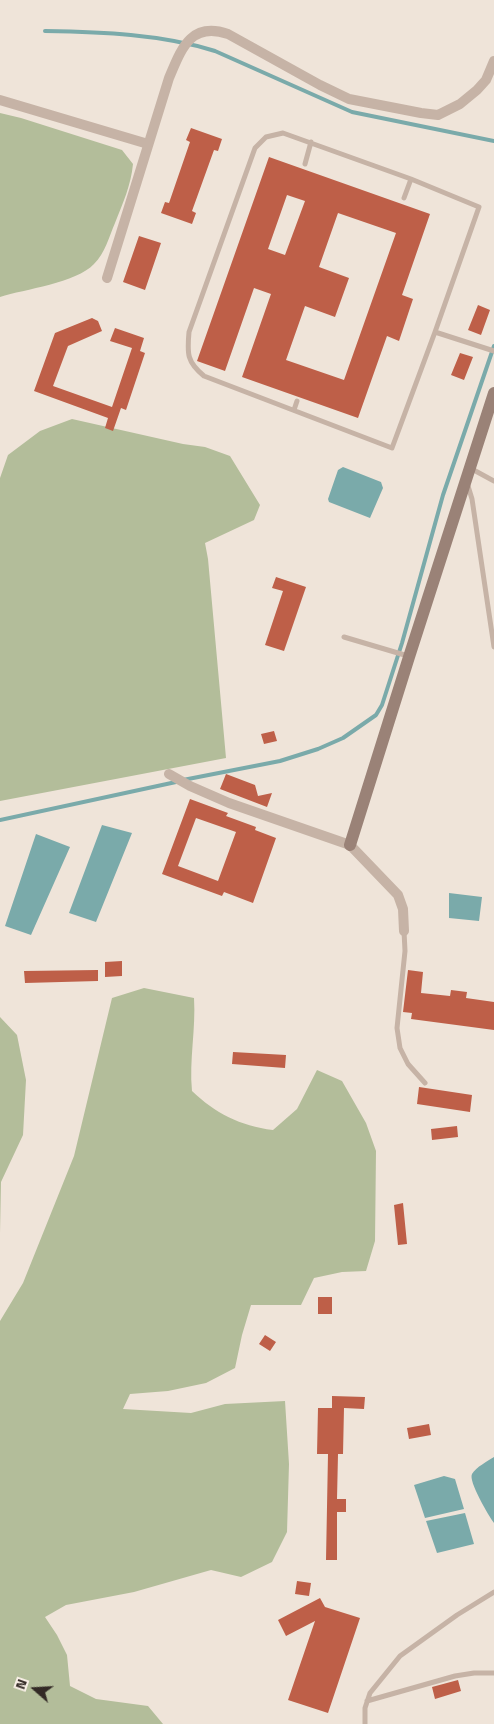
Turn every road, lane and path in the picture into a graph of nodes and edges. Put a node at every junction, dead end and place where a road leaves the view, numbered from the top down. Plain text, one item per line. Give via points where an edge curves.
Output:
1 (494, 61) edge
2 (0, 100) edge
3 (311, 142) junction
4 (148, 144) junction
5 (304, 164) dead end
6 (411, 179) junction
7 (404, 198) dead end
8 (107, 278) dead end
9 (435, 332) junction
10 (494, 351) edge
11 (494, 393) edge
12 (297, 401) dead end
13 (294, 410) junction
14 (470, 467) junction
15 (466, 480) junction
16 (494, 481) edge
17 (344, 637) dead end
18 (494, 647) edge
19 (406, 656) junction
20 (169, 774) dead end
21 (350, 845) junction
22 (404, 931) joint
23 (425, 1083) dead end
24 (494, 1592) edge
25 (494, 1673) edge
26 (368, 1701) junction
27 (365, 1724) edge

1 - 4 street via 481,85 460,104 438,115 349,99 237,38 207,30 197,33 179,54
2 - 4 street
3 - 5 lane
3 - 6 lane
3 - 13 lane via 283,133 266,137 255,148 189,332 192,366 204,376
4 - 8 street
6 - 7 lane
6 - 9 lane via 479,207
9 - 10 lane
9 - 13 lane via 392,448
11 - 14 street
12 - 13 lane
14 - 15 street
14 - 16 lane
15 - 18 lane via 472,499
15 - 19 street
17 - 19 lane
19 - 21 street
20 - 21 street via 229,803
21 - 22 street via 398,895 403,909
22 - 23 lane via 397,1028 400,1048 408,1064
24 - 26 lane via 400,1656 370,1693
25 - 26 lane via 455,1676
26 - 27 lane

